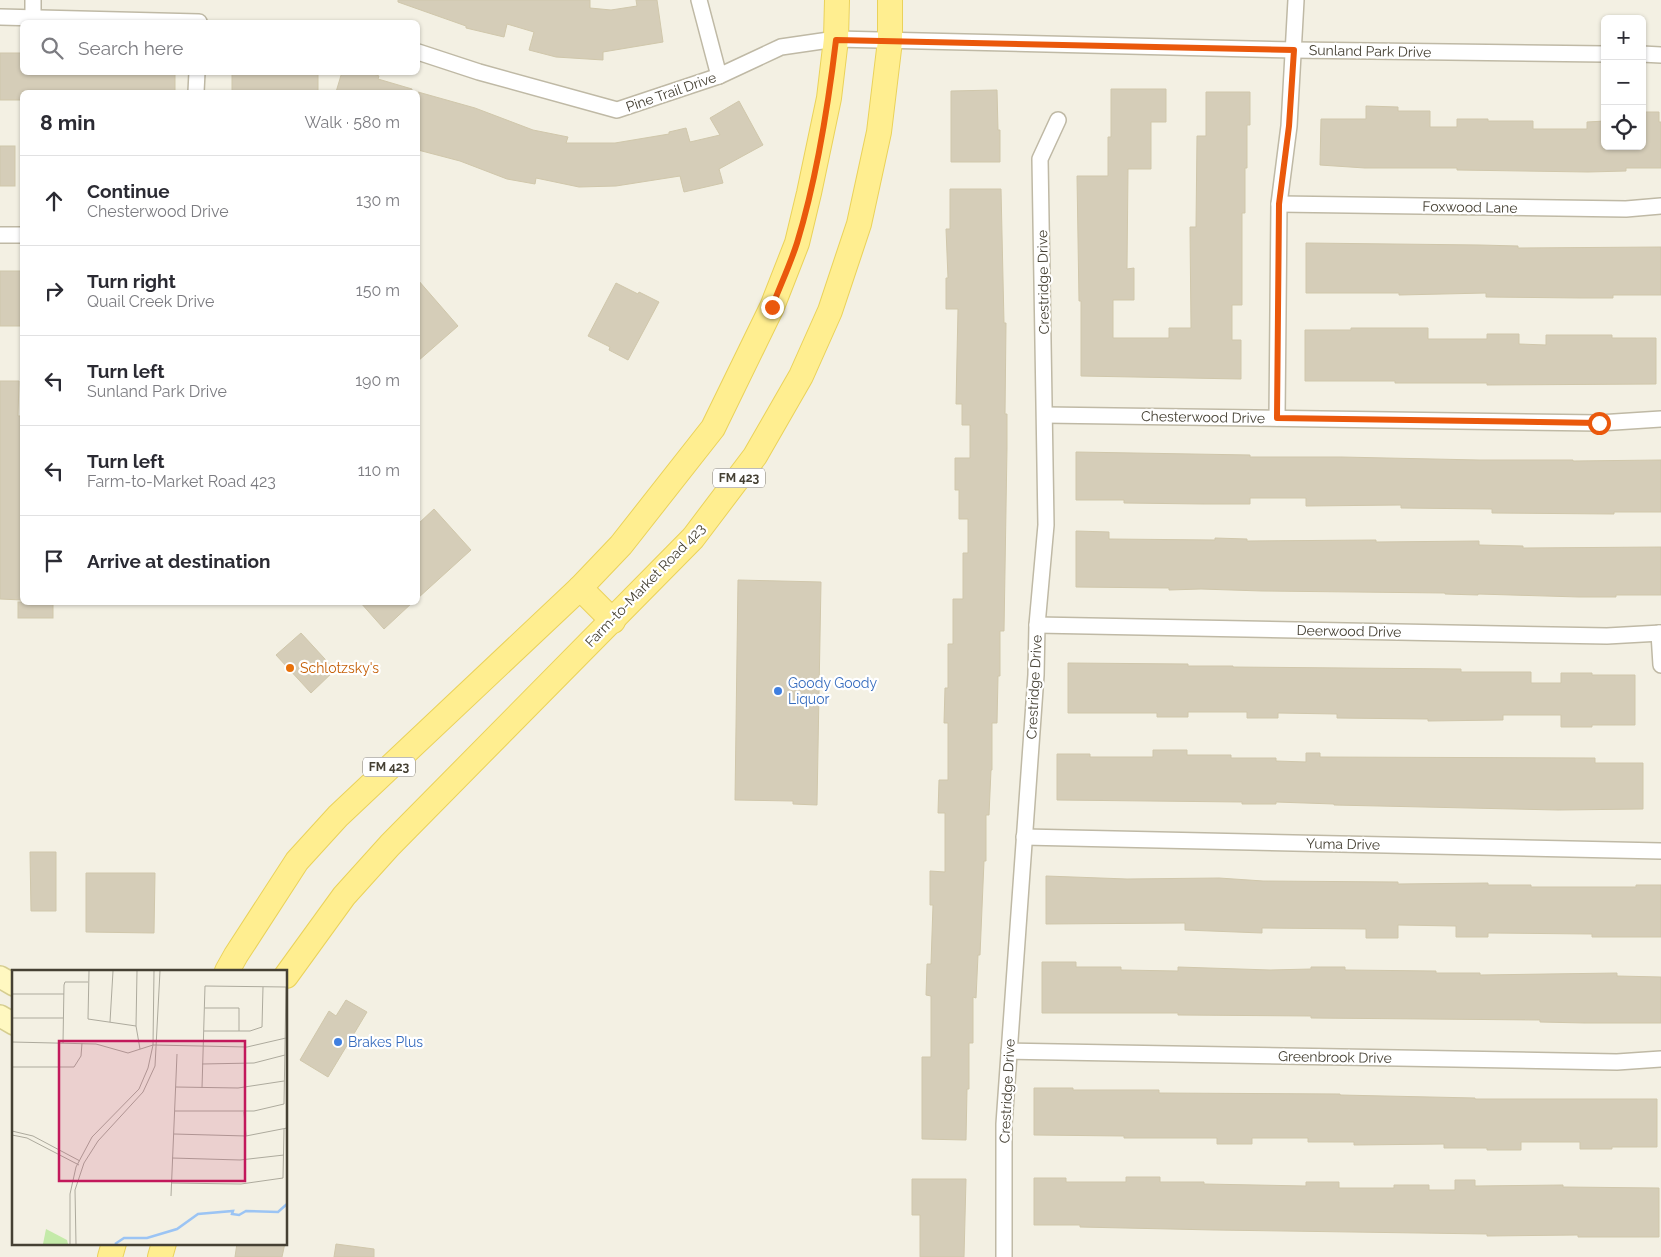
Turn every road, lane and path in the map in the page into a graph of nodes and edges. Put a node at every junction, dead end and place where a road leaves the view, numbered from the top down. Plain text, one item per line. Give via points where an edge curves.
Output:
1 (33, 0) edge
2 (699, 0) edge
3 (837, 0) edge
4 (890, 0) edge
5 (1296, 0) edge
6 (0, 17) edge
7 (33, 17) junction
8 (133, 20) edge
9 (836, 40) junction
10 (890, 41) junction
11 (1294, 50) junction
12 (420, 53) edge
13 (1601, 54) edge
14 (1646, 54) edge
15 (1661, 54) edge
16 (197, 75) edge
17 (720, 76) junction
18 (196, 90) edge
19 (1058, 120) dead end
20 (1279, 204) junction
21 (1661, 206) edge
22 (0, 235) edge
23 (20, 235) edge
24 (1045, 415) junction
25 (1277, 418) junction
26 (1661, 418) edge
27 (580, 588) junction
28 (613, 621) junction
29 (1037, 625) junction
30 (1660, 633) edge
31 (1661, 665) edge
32 (1024, 836) junction
33 (1661, 851) edge
34 (228, 970) edge
35 (288, 973) edge
36 (0, 978) edge
37 (12, 984) edge
38 (0, 1016) edge
39 (12, 1023) edge
40 (1009, 1051) junction
41 (1661, 1059) edge
42 (114, 1244) edge
43 (164, 1244) edge
44 (110, 1257) edge
45 (160, 1257) edge
46 (1004, 1257) edge

1 - 7 street
2 - 17 street
3 - 9 main road, FM 423
4 - 10 main road, Farm-to-Market Road 423 / FM 423
5 - 11 street
6 - 7 street
7 - 8 street
9 - 10 street, Sunland Park Drive
9 - 17 street, Pine Trail Drive via 781,47
9 - 27 main road, FM 423 via 829,98 810,193 797,243 772,307 713,428 620,545
10 - 11 street, Sunland Park Drive
10 - 28 main road, Farm-to-Market Road 423 / FM 423 via 879,132 859,224 830,311 800,376 755,456 693,538
11 - 13 street, Sunland Park Drive
11 - 20 street
12 - 17 street, Pine Trail Drive via 617,110
14 - 15 street
16 - 18 street
19 - 24 street, Crestridge Drive via 1040,159
20 - 21 street, Foxwood Lane via 1626,209
20 - 25 street
22 - 23 street
24 - 25 street, Chesterwood Drive
24 - 29 street, Crestridge Drive via 1046,525
25 - 26 street, Chesterwood Drive via 1599,423
27 - 28 main road
27 - 34 main road, FM 423 via 338,816 297,861
28 - 35 main road, Farm-to-Market Road 423 / FM 423 via 390,845 344,896
29 - 30 street, Deerwood Drive via 1597,636
29 - 32 street, Crestridge Drive
30 - 31 street
32 - 33 street, Yuma Drive
32 - 40 street, Crestridge Drive
36 - 37 main road
38 - 39 main road
40 - 41 street, Greenbrook Drive via 1617,1062
40 - 46 street, Crestridge Drive via 1004,1124
42 - 44 main road
43 - 45 main road

